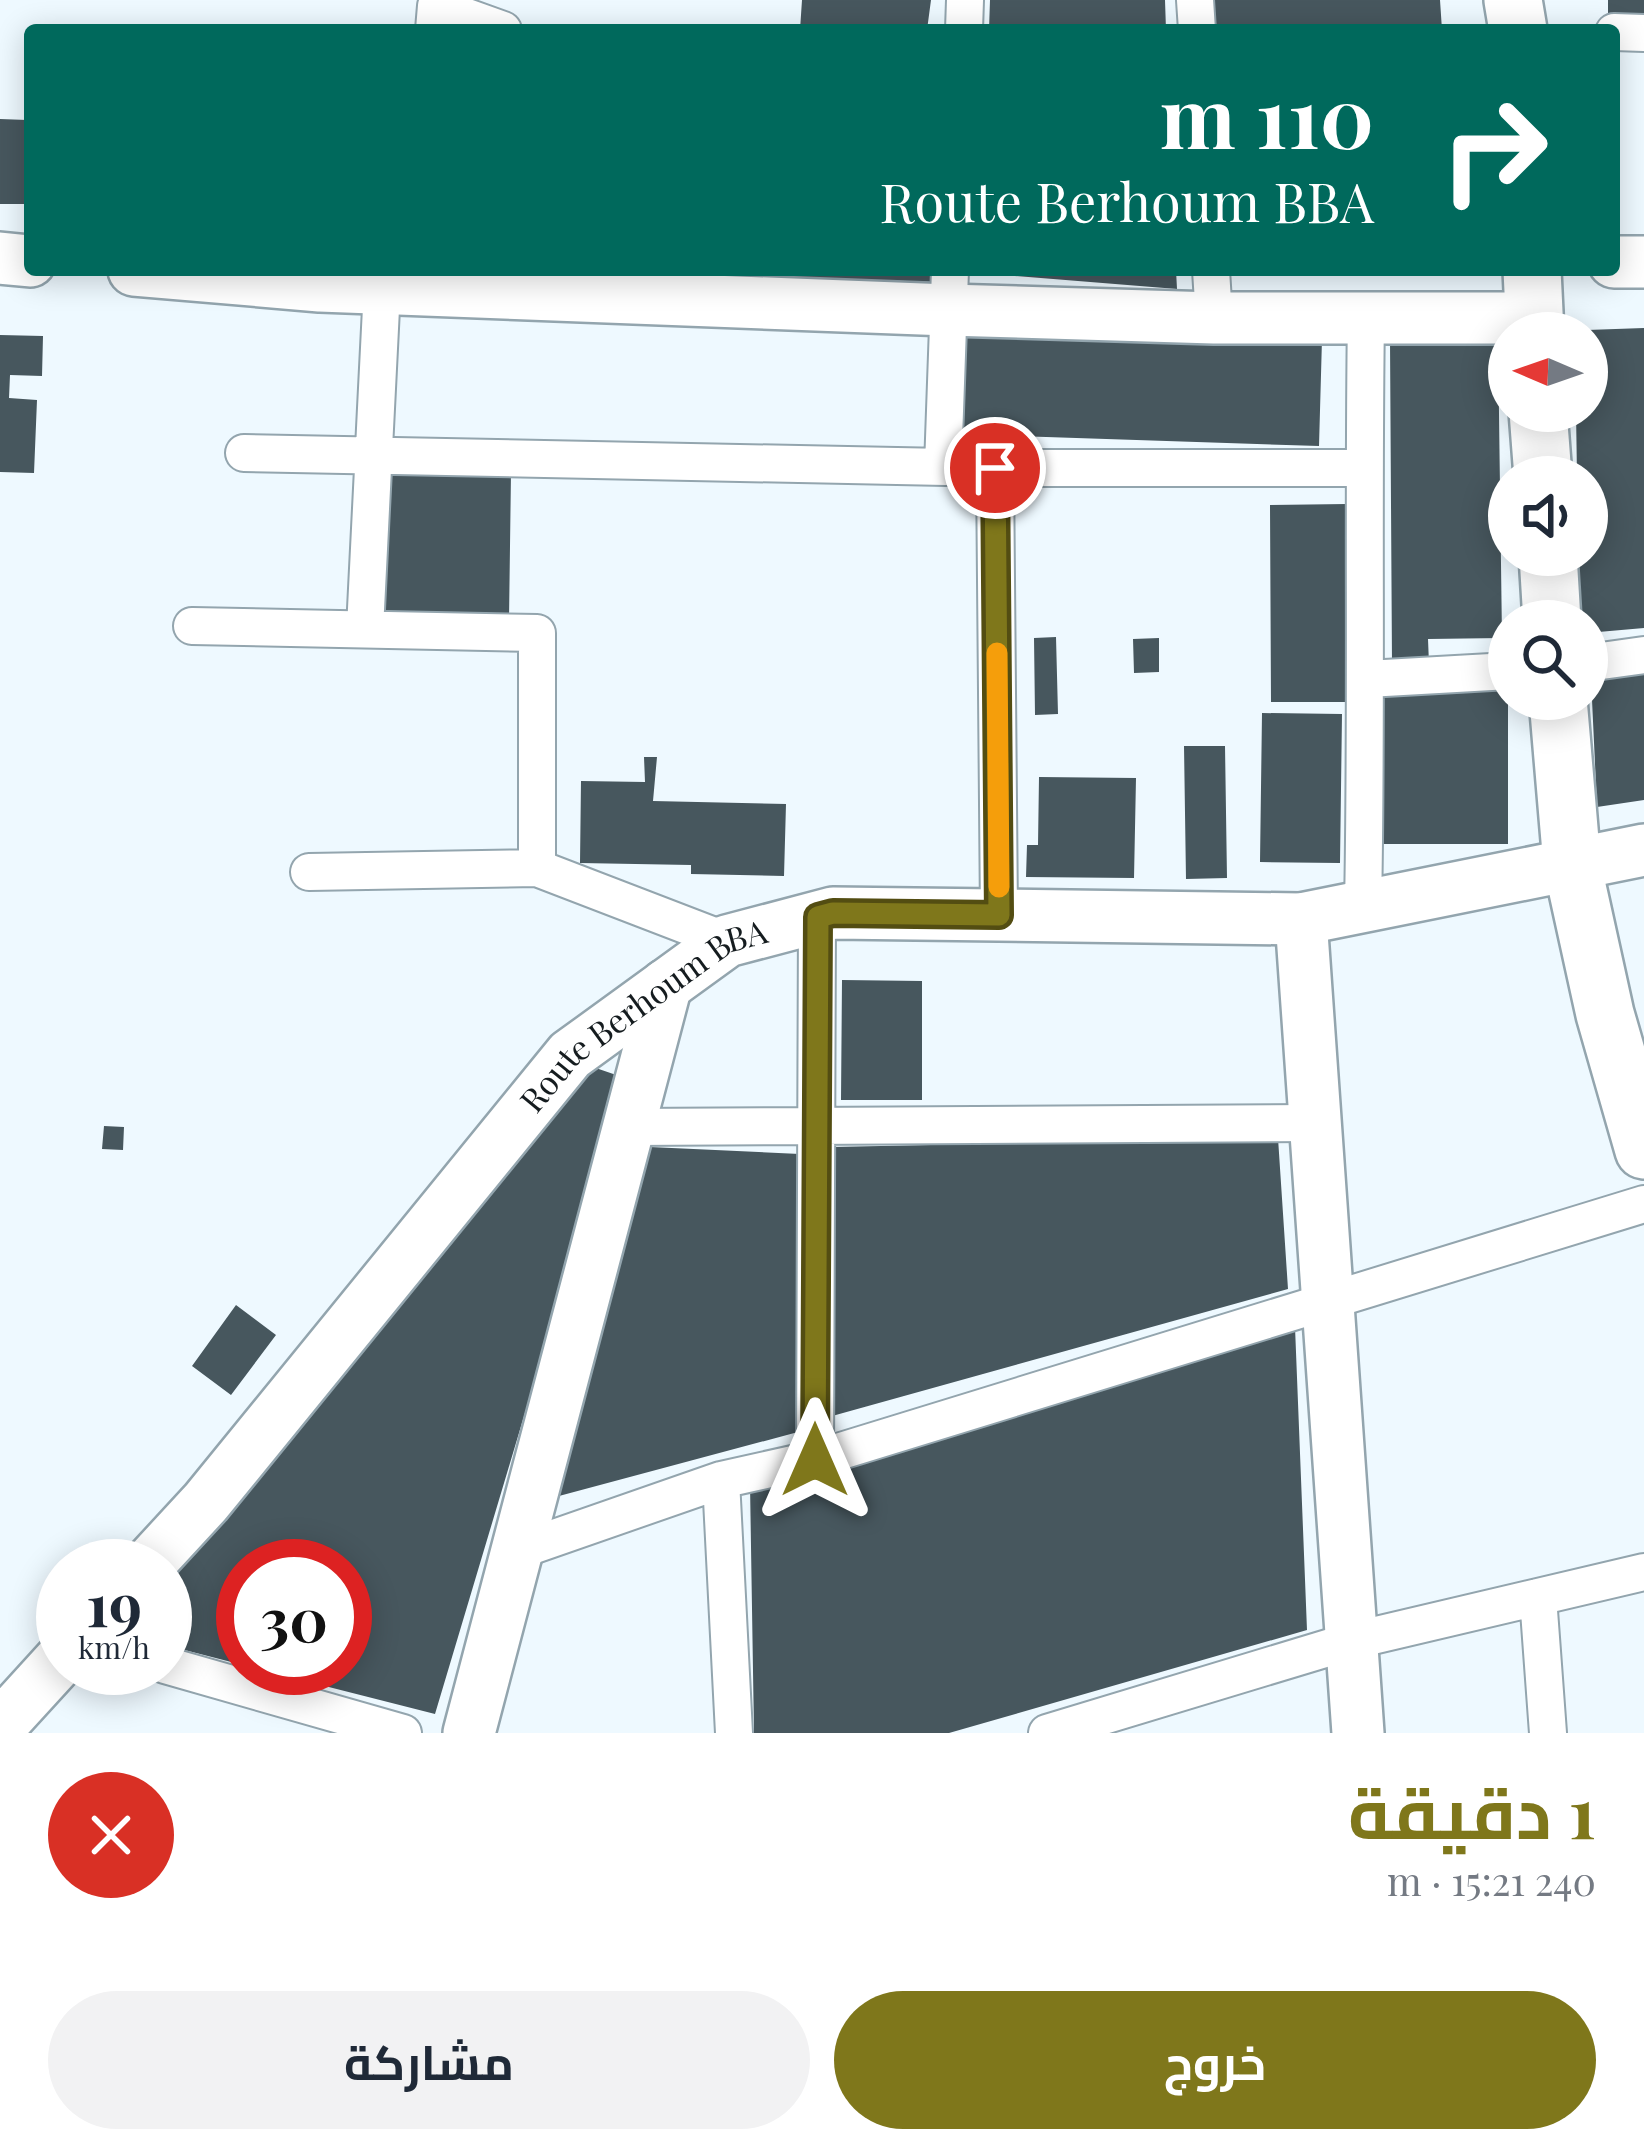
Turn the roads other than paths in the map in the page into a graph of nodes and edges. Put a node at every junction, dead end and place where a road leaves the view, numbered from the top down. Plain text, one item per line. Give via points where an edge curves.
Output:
1 (434, 24) edge
2 (486, 24) edge
3 (259, 276) edge
4 (405, 283) edge
5 (949, 290) edge
6 (1213, 294) edge
7 (1534, 307) edge
8 (1366, 317) junction
9 (244, 453) dead end
10 (376, 456) junction
11 (943, 467) junction
12 (995, 468) junction
13 (1364, 469) junction
14 (192, 626) dead end
15 (364, 629) junction
16 (1644, 655) edge
17 (1608, 660) edge
18 (1488, 672) edge
19 (1367, 679) junction
20 (1560, 720) edge
21 (1644, 850) edge
22 (1572, 864) junction
23 (537, 868) junction
24 (309, 872) dead end
25 (1363, 907) junction
26 (999, 915) junction
27 (818, 917) junction
28 (1301, 919) junction
29 (727, 941) junction
30 (666, 985) junction
31 (1316, 1123) junction
32 (816, 1126) junction
33 (629, 1127) junction
34 (1644, 1150) edge
35 (1644, 1204) edge
36 (1330, 1301) junction
37 (815, 1460) junction
38 (721, 1480) junction
39 (172, 1539) edge
40 (518, 1551) junction
41 (1644, 1572) edge
42 (1538, 1597) junction
43 (1352, 1641) junction
44 (192, 1673) edge
45 (36, 1687) edge
46 (1138, 1720) edge
47 (0, 1726) edge
48 (404, 1733) edge
49 (469, 1733) edge
50 (734, 1733) edge
51 (1047, 1733) edge
52 (1358, 1733) edge
53 (1548, 1733) edge

1 - 2 street via 436,6
3 - 4 street
4 - 5 street
4 - 10 street
5 - 6 street
5 - 11 street
6 - 8 street
7 - 8 street
8 - 13 street
9 - 10 street
10 - 11 street
10 - 15 street
11 - 12 street
12 - 13 street
12 - 26 street
13 - 19 street
14 - 15 street
15 - 23 street via 537,633
16 - 17 street
18 - 19 street
19 - 25 street
20 - 22 main road
21 - 22 street, Route Berhoum BBA
22 - 25 street, Route Berhoum BBA
22 - 34 main road
23 - 24 street
23 - 29 street
25 - 28 street, Route Berhoum BBA
26 - 27 street, Route Berhoum BBA
26 - 28 street, Route Berhoum BBA
27 - 29 street, Route Berhoum BBA
27 - 32 street
28 - 31 street
29 - 30 street, Route Berhoum BBA
30 - 33 street
30 - 39 street, Route Berhoum BBA via 569,1054
31 - 32 street
31 - 36 street
32 - 33 street
32 - 37 street
33 - 40 street
35 - 36 street
36 - 37 street
36 - 43 street
37 - 38 street
38 - 40 street
38 - 50 street
40 - 49 street
41 - 42 street
42 - 43 street
42 - 53 street
43 - 46 street
43 - 52 street
44 - 48 street
45 - 47 street
46 - 51 street

